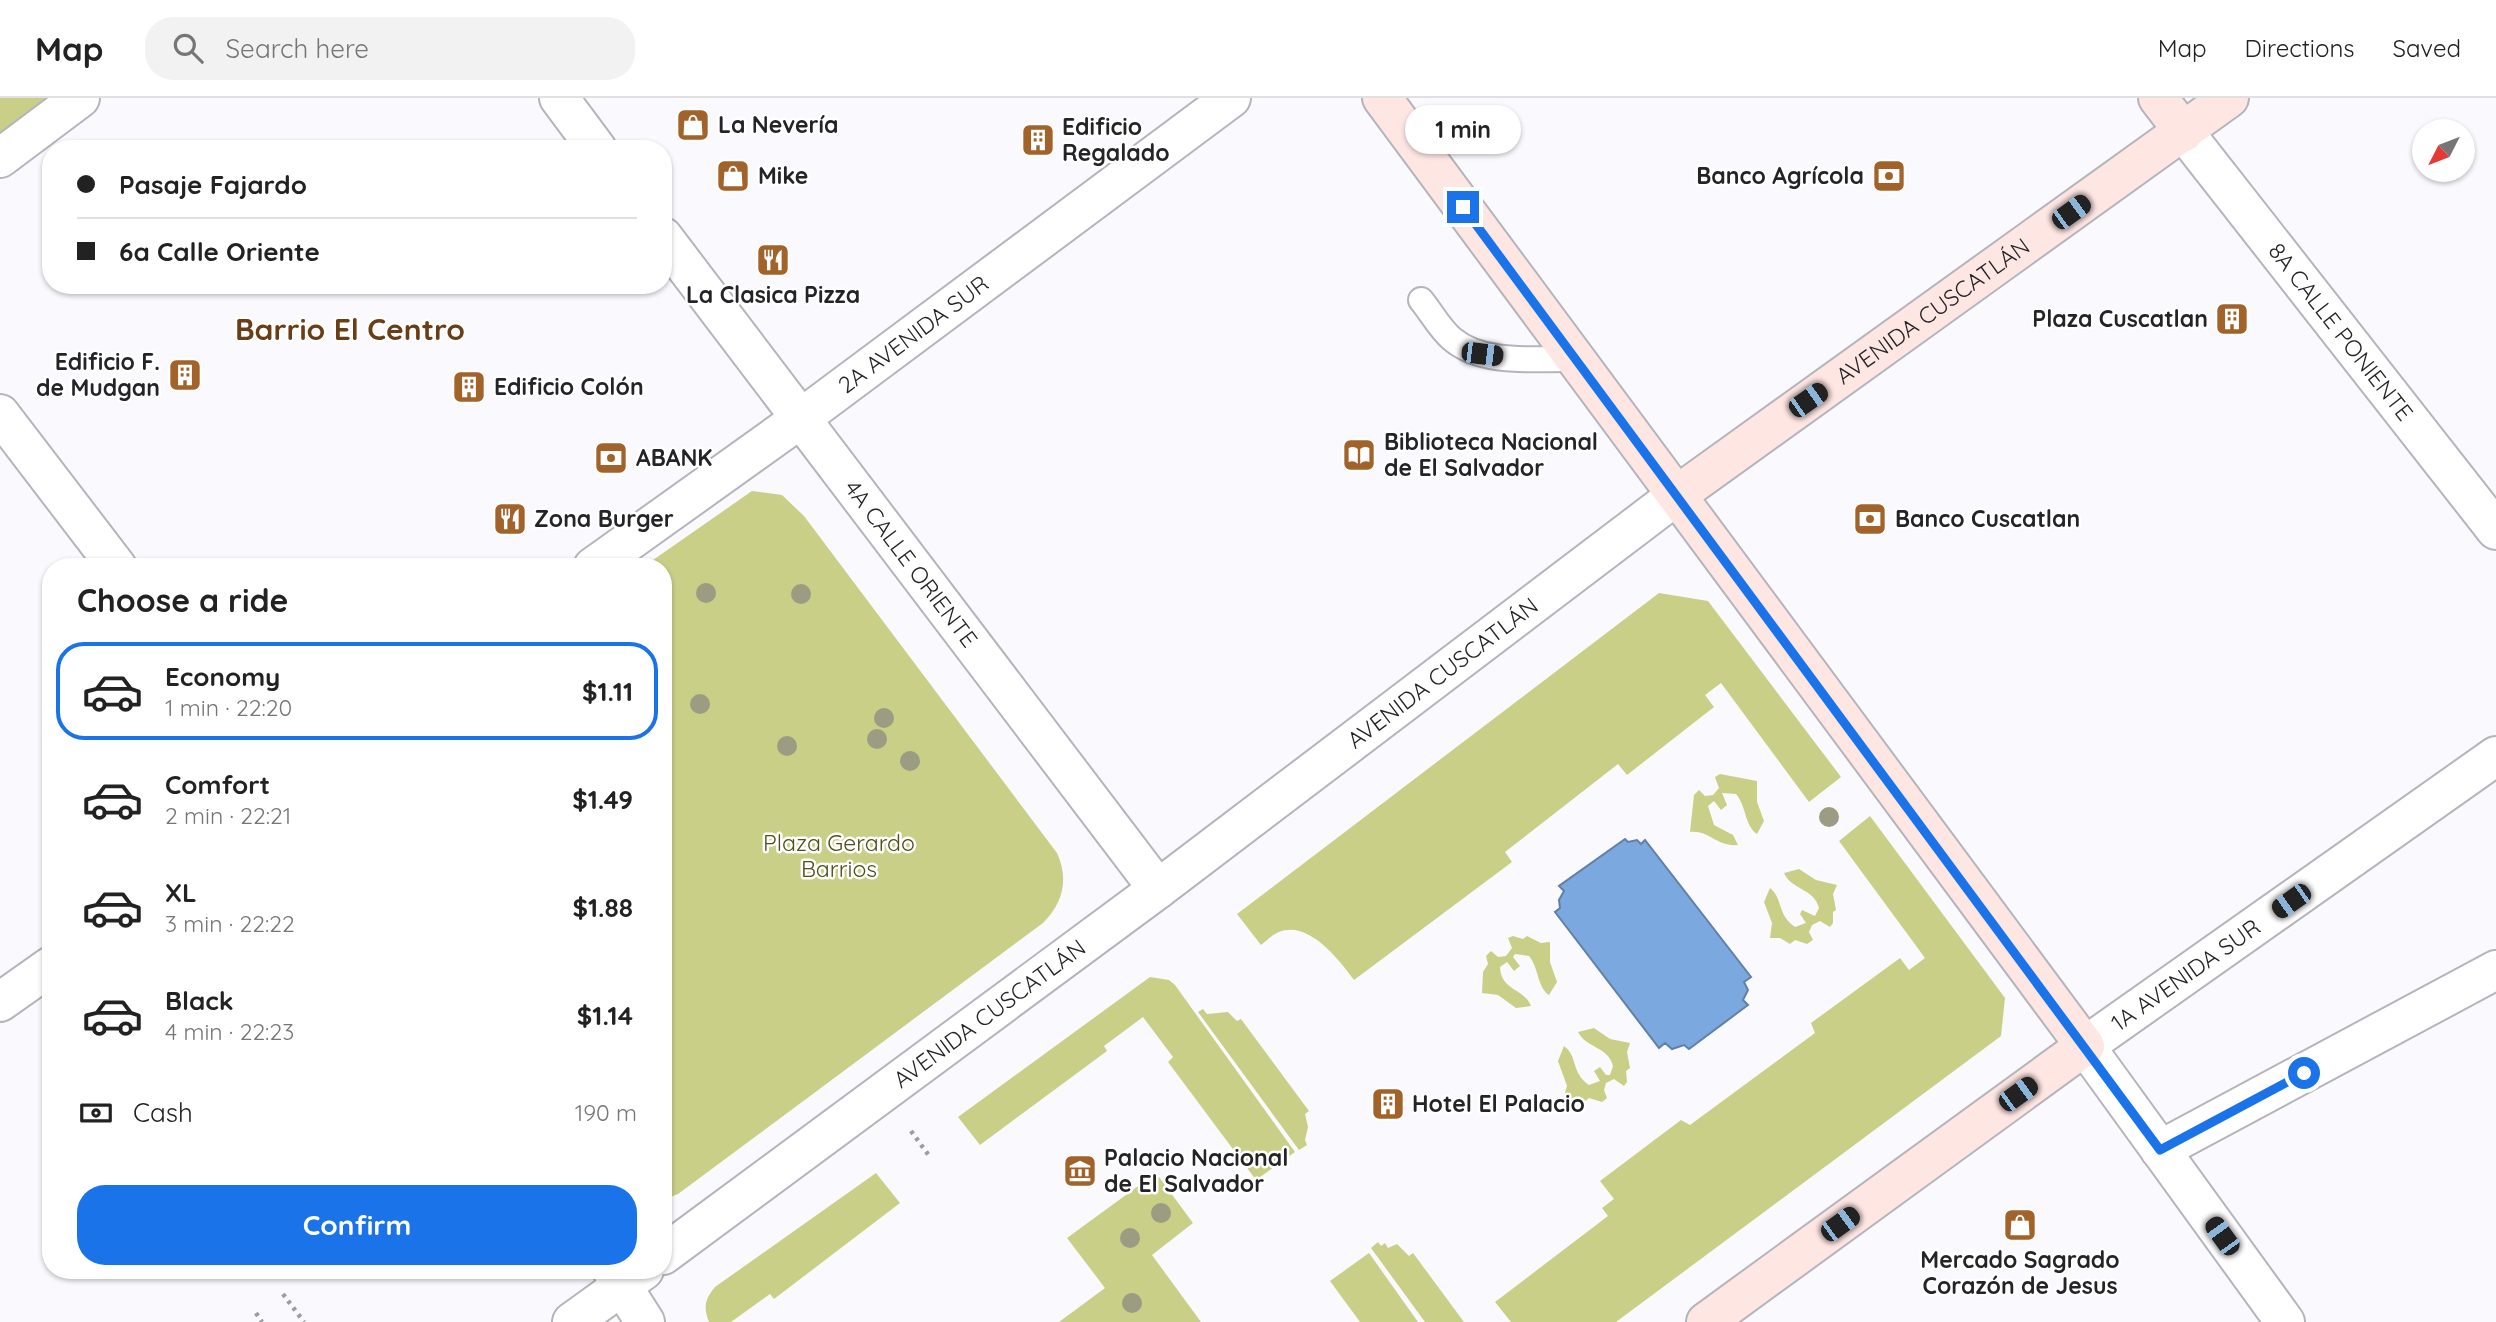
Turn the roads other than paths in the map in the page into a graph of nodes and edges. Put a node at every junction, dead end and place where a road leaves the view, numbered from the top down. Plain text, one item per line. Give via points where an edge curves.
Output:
1 (80, 98) edge
2 (559, 98) edge
3 (1231, 98) edge
4 (1382, 98) edge
5 (2158, 98) edge
6 (2229, 98) edge
7 (2184, 132) junction
8 (590, 140) edge
9 (0, 158) edge
10 (672, 249) edge
11 (1421, 300) dead end
12 (1576, 359) junction
13 (0, 414) edge
14 (800, 419) junction
15 (1677, 495) junction
16 (2496, 530) edge
17 (110, 558) edge
18 (606, 558) edge
19 (2496, 756) edge
20 (1158, 889) junction
21 (2496, 970) edge
22 (42, 972) edge
23 (0, 1002) edge
24 (2085, 1046) junction
25 (2160, 1150) junction
26 (672, 1248) edge
27 (622, 1279) edge
28 (627, 1279) edge
29 (572, 1322) edge
30 (645, 1322) edge
31 (1706, 1322) edge
32 (2284, 1322) edge

1 - 9 street
2 - 8 street
3 - 14 street, 2A AVENIDA SUR
4 - 12 street
5 - 7 street
6 - 7 street, AVENIDA CUSCATLÁN
7 - 15 street, AVENIDA CUSCATLÁN
7 - 16 street, 8A CALLE PONIENTE
10 - 14 street, 4A CALLE ORIENTE
11 - 12 lane via 1452,339 1482,354
12 - 15 street
13 - 17 street
14 - 18 street, 2A AVENIDA SUR
14 - 20 street, 4A CALLE ORIENTE
15 - 20 street, AVENIDA CUSCATLÁN
15 - 24 street
19 - 24 street, 1A AVENIDA SUR
20 - 26 street, AVENIDA CUSCATLÁN
21 - 25 street
22 - 23 street
24 - 25 street
24 - 31 street, 1A AVENIDA SUR
25 - 32 street
27 - 29 street
28 - 30 street

